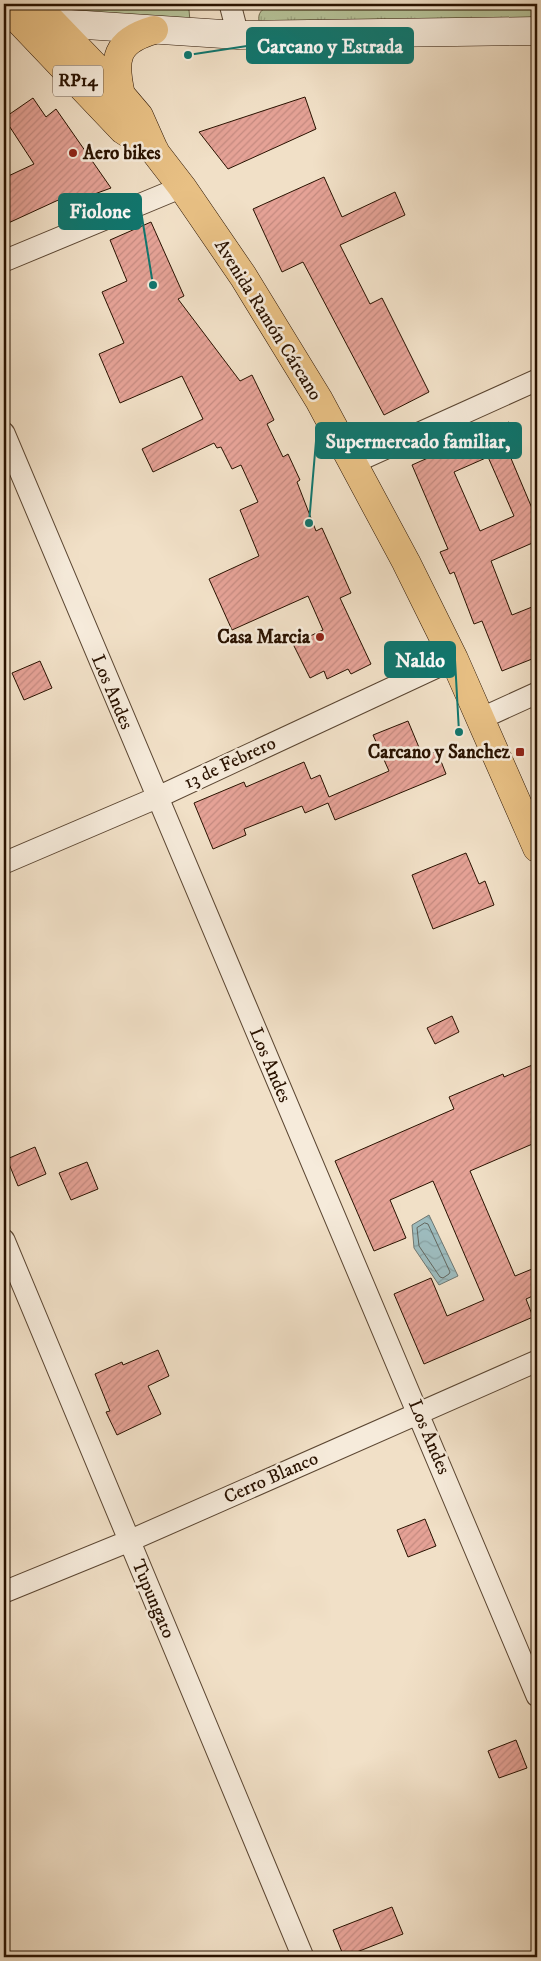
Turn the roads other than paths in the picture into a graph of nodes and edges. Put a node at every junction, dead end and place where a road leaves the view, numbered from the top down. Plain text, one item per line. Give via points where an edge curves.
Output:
1 (17, 4) edge
2 (35, 4) edge
3 (230, 4) edge
4 (4, 5) edge
5 (55, 23) junction
6 (154, 30) junction
7 (537, 31) edge
8 (238, 35) junction
9 (121, 95) junction
10 (156, 152) junction
11 (182, 187) junction
12 (4, 261) edge
13 (537, 380) edge
14 (4, 433) edge
15 (353, 463) junction
16 (454, 659) junction
17 (537, 693) edge
18 (480, 719) junction
19 (156, 798) junction
20 (537, 848) edge
21 (4, 863) edge
22 (4, 1240) edge
23 (537, 1361) edge
24 (419, 1413) junction
25 (128, 1541) junction
26 (4, 1592) edge
27 (537, 1696) edge
28 (304, 1957) edge

1 - 5 main road via 40,21
2 - 5 main road, Avenida Ramón Cárcano / RP14
3 - 8 street
4 - 10 main road, Avenida Ramón Cárcano / RP14 via 123,130
5 - 6 main road
5 - 9 main road, Avenida Ramón Cárcano / RP14
6 - 8 main road
6 - 9 main road via 134,37 122,50 116,66
7 - 8 main road
9 - 10 main road, Avenida Ramón Cárcano / RP14 via 139,116
10 - 11 main road, Avenida Ramón Cárcano / RP14
11 - 12 street
11 - 15 main road, Avenida Ramón Cárcano / RP14 via 273,323
13 - 15 street
14 - 19 street, Los Andes
15 - 16 main road, Avenida Ramón Cárcano / RP14
16 - 18 main road, Avenida Ramón Cárcano / RP14
16 - 19 street, 13 de Febrero
17 - 18 street
18 - 20 main road, Avenida Ramón Cárcano / RP14
19 - 21 street, 13 de Febrero
19 - 24 street, Los Andes
22 - 25 street, Tupungato
23 - 24 street, Cerro Blanco
24 - 25 street, Cerro Blanco
24 - 27 street, Los Andes
25 - 26 street, Cerro Blanco
25 - 28 street, Tupungato

